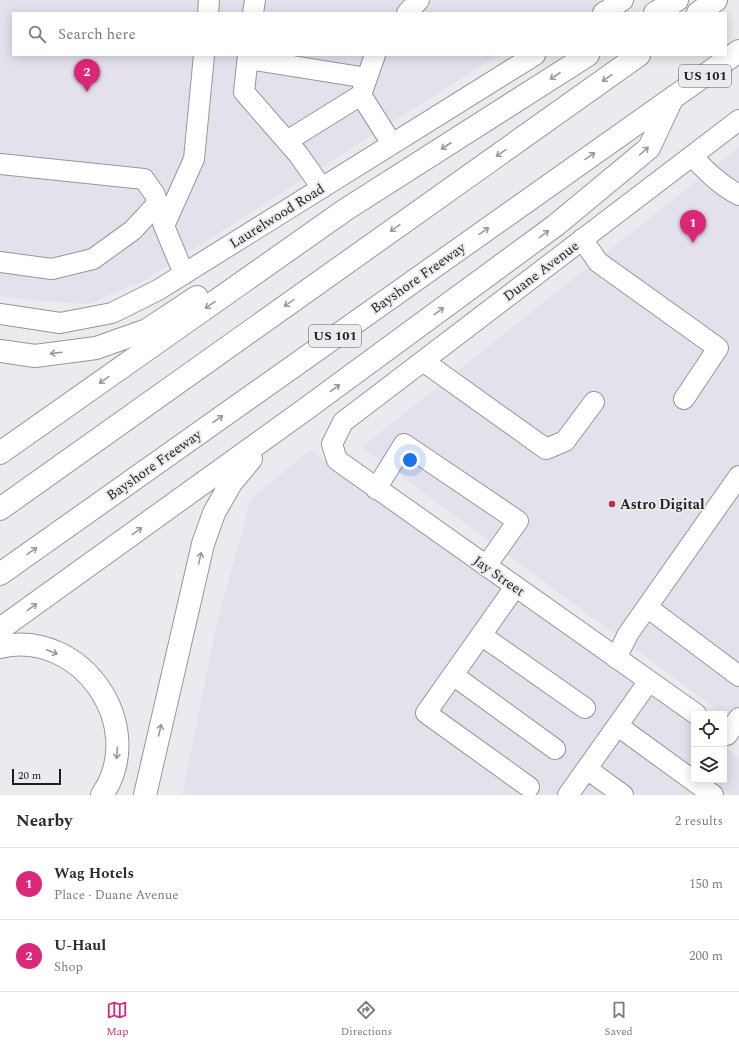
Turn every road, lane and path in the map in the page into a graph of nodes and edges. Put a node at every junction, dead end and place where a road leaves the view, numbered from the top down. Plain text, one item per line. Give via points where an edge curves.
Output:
1 (209, 0) edge
2 (255, 0) edge
3 (623, 0) edge
4 (677, 0) edge
5 (716, 0) edge
6 (208, 12) edge
7 (253, 12) edge
8 (604, 12) edge
9 (657, 12) edge
10 (699, 12) edge
11 (739, 52) edge
12 (204, 56) edge
13 (375, 56) edge
14 (533, 56) edge
15 (586, 56) edge
16 (638, 56) edge
17 (248, 57) edge
18 (364, 87) junction
19 (671, 100) junction
20 (739, 120) edge
21 (287, 141) junction
22 (392, 144) junction
23 (692, 156) junction
24 (0, 164) edge
25 (322, 188) junction
26 (739, 195) edge
27 (157, 204) junction
28 (345, 210) junction
29 (164, 226) junction
30 (582, 239) junction
31 (0, 262) edge
32 (184, 274) junction
33 (0, 314) edge
34 (0, 351) edge
35 (422, 361) junction
36 (684, 399) dead end
37 (594, 402) dead end
38 (303, 411) junction
39 (343, 422) joint
40 (0, 453) edge
41 (739, 476) edge
42 (376, 489) junction
43 (0, 509) edge
44 (486, 566) junction
45 (0, 574) edge
46 (515, 587) junction
47 (646, 608) junction
48 (0, 629) edge
49 (481, 635) junction
50 (0, 647) edge
51 (616, 658) junction
52 (453, 675) junction
53 (739, 676) edge
54 (649, 681) junction
55 (585, 708) dead end
56 (692, 711) edge
57 (739, 718) edge
58 (618, 726) junction
59 (730, 738) edge
60 (556, 749) dead end
61 (587, 768) junction
62 (529, 787) dead end
63 (102, 795) edge
64 (145, 795) edge
65 (568, 795) edge
66 (623, 795) edge
67 (713, 795) edge

1 - 6 street
2 - 7 street
3 - 8 street
4 - 9 highway
5 - 10 highway
11 - 19 highway, Bayshore Freeway / US 101
12 - 29 street via 194,159
13 - 18 street
14 - 22 street, Laurelwood Road
15 -> 28 highway
16 -> 43 highway
17 - 18 street
17 - 21 street via 244,92
18 - 21 street
18 - 22 street
38 -> 19 highway via 556,224 649,148
45 -> 19 highway, Bayshore Freeway / US 101
20 - 23 street, Duane Avenue
21 - 25 street
22 - 25 street, Laurelwood Road
23 - 26 street via 709,174
23 - 30 street, Duane Avenue
24 - 27 street via 144,179
25 - 32 street, Laurelwood Road
27 - 29 street
27 - 31 street via 133,230 93,259 52,269
28 -> 34 highway via 310,224 147,330 96,348 35,356
28 -> 40 highway
29 - 32 street
30 - 35 street, Duane Avenue
30 - 36 street via 598,262 718,348
32 - 33 street, Laurelwood Road via 112,313 60,323
35 - 37 street via 546,449 565,441
35 - 39 street, Duane Avenue
48 -> 38 highway
64 -> 38 highway via 203,544 214,513 231,483 257,453
39 - 42 street, Jay Street via 332,444 336,460
41 - 47 street
42 - 44 street, Jay Street
42 - 44 street via 404,444 518,521
44 - 46 street, Jay Street
46 - 49 street
46 - 51 street, Jay Street
47 - 51 street via 628,634
47 - 53 street
49 - 52 street
49 - 55 street
50 -> 63 highway via 11,644 40,647 74,662 93,678 104,694 114,717 118,739 115,772
51 - 54 street, Jay Street
52 - 60 street
52 - 62 street via 426,713
54 - 56 street, Jay Street
54 - 58 street
57 - 59 street
58 - 61 street
58 - 67 street
61 - 65 street
61 - 66 street

